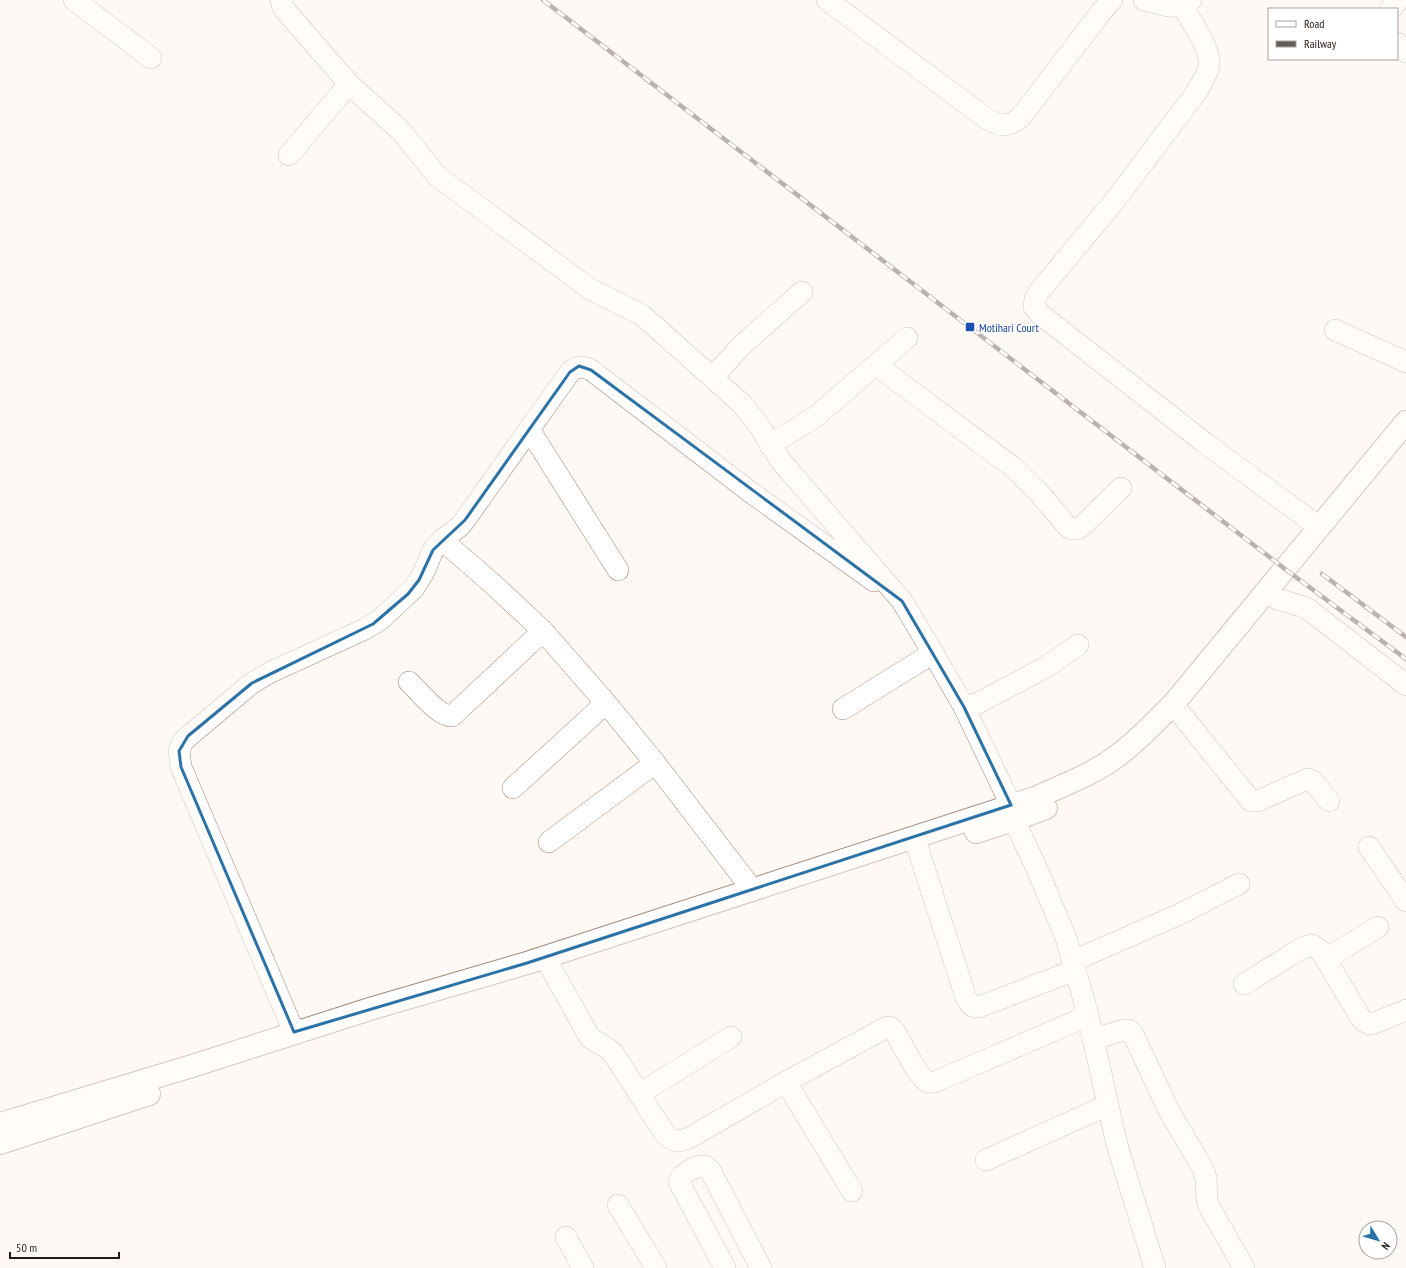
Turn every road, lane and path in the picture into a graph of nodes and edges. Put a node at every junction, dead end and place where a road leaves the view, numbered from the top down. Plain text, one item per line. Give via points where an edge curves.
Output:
1 (74, 0) edge
2 (281, 0) edge
3 (827, 0) edge
4 (1112, 0) edge
5 (1144, 0) edge
6 (1187, 3) edge
7 (1398, 44) edge
8 (1406, 52) edge
9 (151, 58) dead end
10 (349, 84) junction
11 (289, 155) dead end
12 (802, 292) dead end
13 (1335, 330) dead end
14 (907, 338) dead end
15 (1406, 362) edge
16 (876, 365) junction
17 (713, 377) junction
18 (1406, 422) edge
19 (529, 429) junction
20 (1406, 444) edge
21 (770, 445) junction
22 (1121, 488) dead end
23 (1320, 527) junction
24 (442, 540) junction
25 (618, 570) dead end
26 (1277, 599) junction
27 (902, 602) junction
28 (543, 631) junction
29 (1078, 644) dead end
30 (933, 653) junction
31 (409, 682) dead end
32 (1406, 686) edge
33 (606, 703) junction
34 (964, 707) junction
35 (842, 709) dead end
36 (1180, 713) junction
37 (655, 762) junction
38 (513, 788) dead end
39 (1329, 801) dead end
40 (1013, 813) junction
41 (550, 842) dead end
42 (1369, 847) dead end
43 (918, 849) junction
44 (1239, 884) dead end
45 (752, 890) junction
46 (1406, 901) edge
47 (1378, 927) dead end
48 (1326, 959) junction
49 (1074, 966) junction
50 (552, 968) junction
51 (1244, 984) dead end
52 (1406, 1010) edge
53 (1088, 1016) junction
54 (294, 1032) junction
55 (732, 1037) dead end
56 (1094, 1039) junction
57 (786, 1082) junction
58 (639, 1094) junction
59 (1108, 1106) junction
60 (0, 1124) edge
61 (672, 1140) junction
62 (0, 1143) edge
63 (986, 1160) dead end
64 (688, 1172) junction
65 (852, 1191) dead end
66 (618, 1205) dead end
67 (566, 1237) dead end
68 (583, 1268) edge
69 (656, 1268) edge
70 (725, 1268) edge
71 (761, 1268) edge
72 (1155, 1268) edge
73 (1244, 1268) edge

1 - 9 street
2 - 10 street via 285,10
3 - 4 street via 986,119 1004,126 1012,124 1030,107
5 - 6 street via 1174,7
6 - 23 street via 1209,58 1209,67 1204,79 1116,199 1038,293 1034,307 1198,438
7 - 8 street
10 - 11 street
10 - 17 street via 402,132 432,170 446,183 590,289 642,315
12 - 17 street via 742,345
13 - 15 street
14 - 16 street
16 - 21 street via 815,417
16 - 22 street via 1014,468 1071,529 1081,527
17 - 21 street via 742,404
18 - 23 main road
19 - 24 street via 465,520
19 - 25 street
19 - 27 street via 570,372 579,366 585,367
20 - 26 main road
21 - 27 street
23 - 40 main road via 1174,702 1150,727 1116,757 1091,772 1035,798
24 - 28 street
24 - 54 street via 433,550 414,588 381,619 252,683 188,736 179,751 181,767
26 - 32 street via 1308,609
26 - 36 main road
27 - 30 street
28 - 31 street via 452,716 444,715
28 - 33 street
29 - 34 street via 1046,667 978,703
30 - 34 street
30 - 35 street
33 - 37 street
33 - 38 street
34 - 40 street
36 - 39 street via 1250,801 1258,801 1307,779 1313,781
36 - 40 main road via 1136,757 1118,771 1056,804
37 - 41 street
37 - 45 street
40 - 43 main road
40 - 45 main road
40 - 49 street via 1066,938
42 - 46 street
43 - 49 street via 966,998 972,1006 979,1006
43 - 50 main road
44 - 49 street
45 - 54 main road via 526,963
47 - 48 street
48 - 51 street via 1319,949 1312,945 1308,946
48 - 52 street via 1362,1020 1369,1024 1374,1023
49 - 53 street
50 - 58 street via 590,1038 610,1050
50 - 62 main road
53 - 56 street
53 - 57 street via 938,1082 926,1081 920,1075 890,1027
54 - 60 main road
55 - 58 street
56 - 59 street
56 - 73 street via 1124,1030 1130,1030 1133,1034 1169,1111 1202,1167 1210,1208
57 - 61 street via 689,1138 682,1141
57 - 65 street
58 - 61 street via 665,1134
59 - 63 street
59 - 72 street via 1117,1145
61 - 64 street
64 - 70 street via 680,1179 681,1187
64 - 71 street via 702,1165 708,1168
66 - 69 street
67 - 68 street

